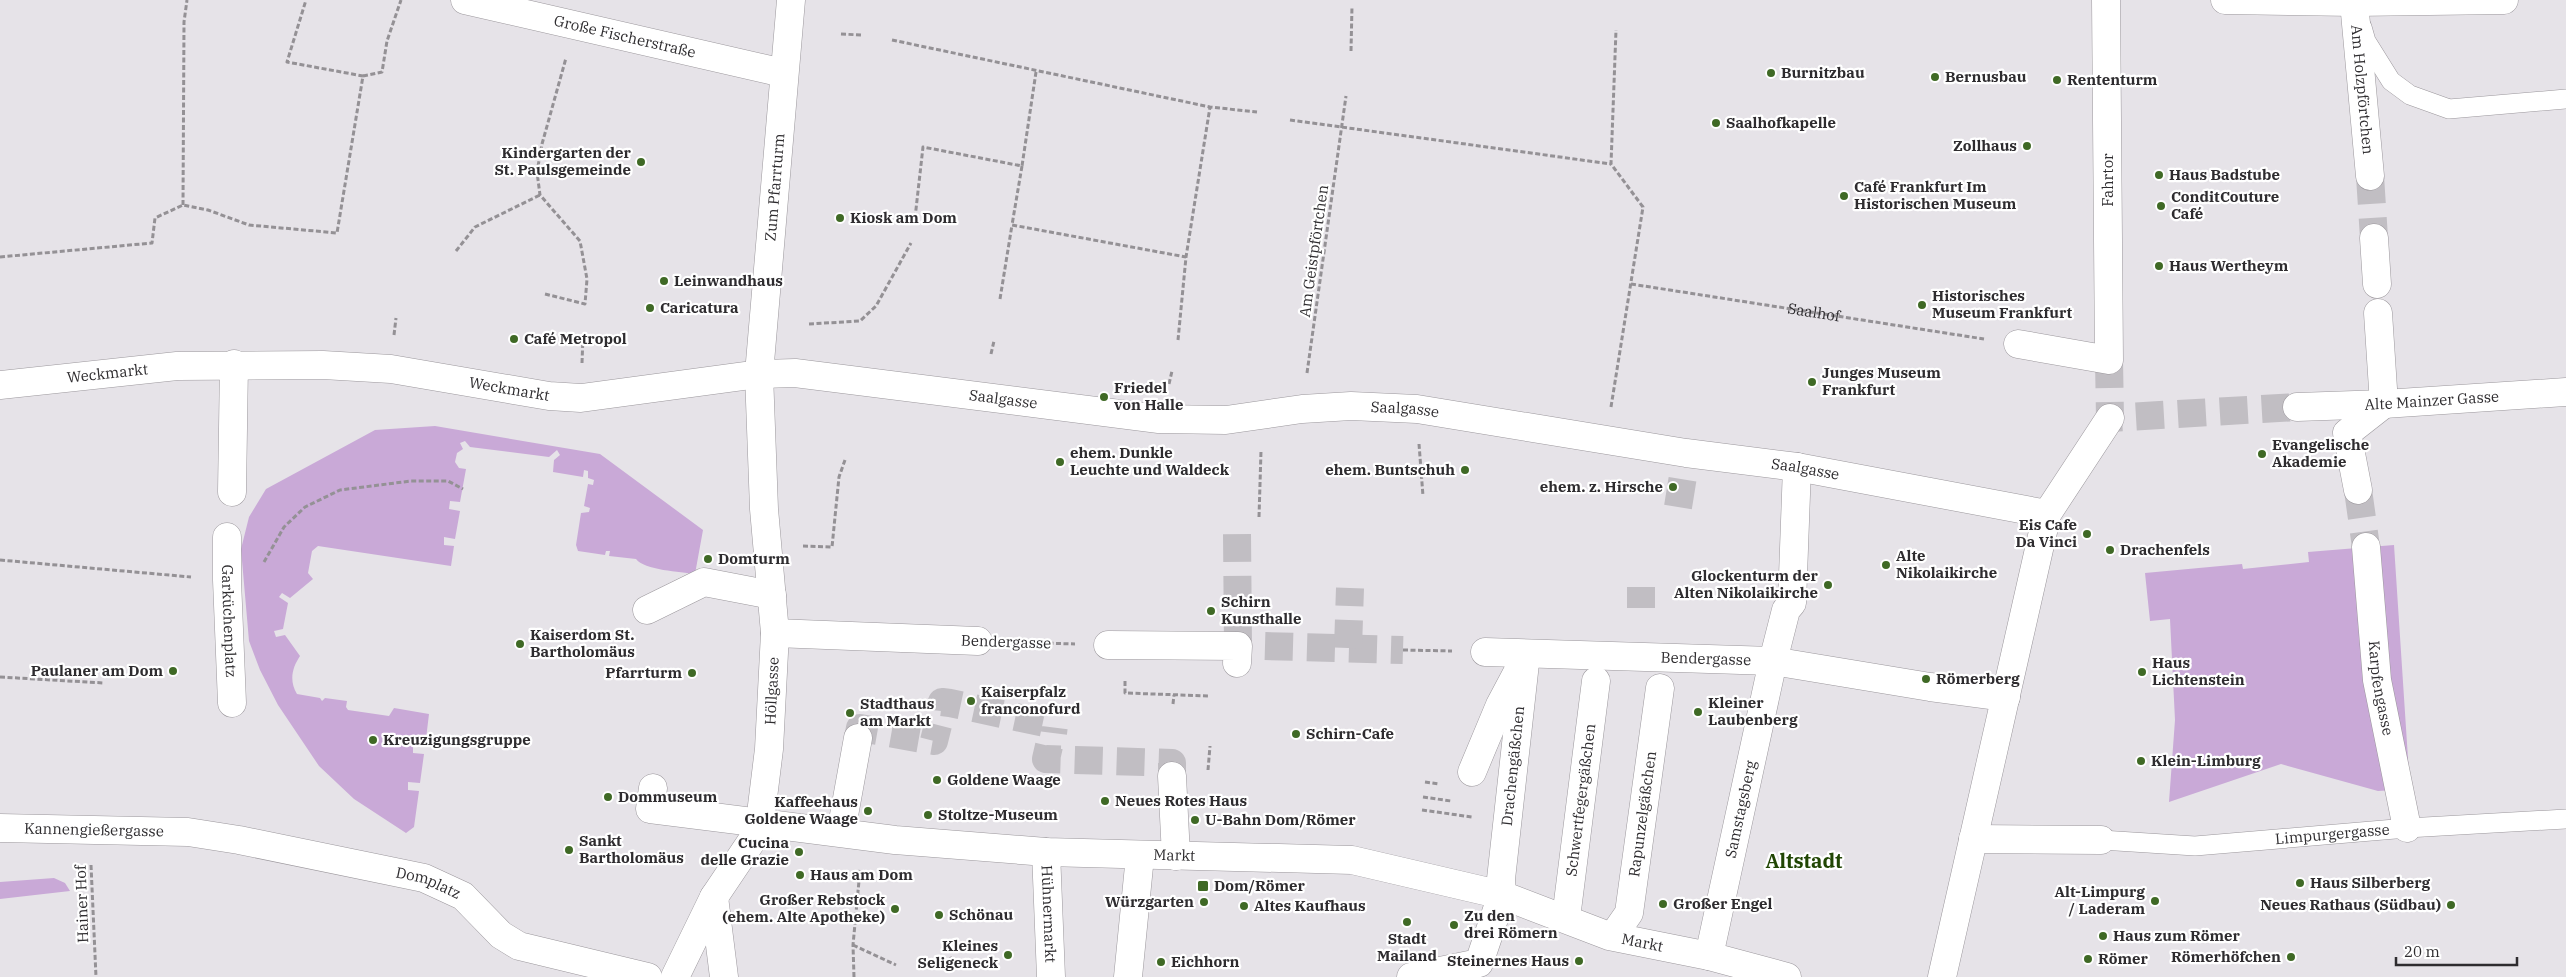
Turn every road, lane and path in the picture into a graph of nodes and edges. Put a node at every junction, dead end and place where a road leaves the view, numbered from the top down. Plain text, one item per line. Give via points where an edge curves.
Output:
1 (187, 0) edge
2 (306, 0) edge
3 (401, 0) edge
4 (465, 0) edge
5 (791, 0) edge
6 (2106, 0) edge
7 (2225, 0) edge
8 (2504, 0) edge
9 (2354, 2) junction
10 (1352, 6) dead end
11 (1616, 30) dead end
12 (841, 34) dead end
13 (862, 35) dead end
14 (892, 40) dead end
15 (1351, 51) dead end
16 (1036, 72) junction
17 (783, 73) junction
18 (561, 74) dead end
19 (363, 76) junction
20 (1346, 96) dead end
21 (2566, 99) edge
22 (1210, 107) junction
23 (1257, 112) dead end
24 (1290, 120) dead end
25 (1342, 128) junction
26 (1611, 164) junction
27 (1022, 166) junction
28 (2370, 176) tunnel mouth
29 (540, 195) junction
30 (183, 205) junction
31 (915, 218) dead end
32 (1012, 225) junction
33 (2374, 238) tunnel mouth
34 (912, 243) dead end
35 (456, 251) dead end
36 (0, 257) edge
37 (1186, 257) junction
38 (1631, 284) junction
39 (2377, 284) dead end
40 (544, 294) dead end
41 (1000, 299) dead end
42 (2378, 313) dead end
43 (808, 324) dead end
44 (1178, 340) dead end
45 (1988, 340) dead end
46 (994, 341) dead end
47 (2018, 344) dead end
48 (991, 354) dead end
49 (234, 364) junction
50 (1172, 371) dead end
51 (759, 374) junction
52 (0, 385) edge
53 (1168, 388) dead end
54 (2566, 392) edge
55 (2384, 404) junction
56 (2296, 408) tunnel mouth
57 (1302, 409) junction
58 (2110, 418) dead end
59 (1419, 442) dead end
60 (1261, 448) dead end
61 (1604, 448) junction
62 (845, 460) dead end
63 (1797, 467) junction
64 (462, 489) dead end
65 (2358, 490) tunnel mouth
66 (232, 492) dead end
67 (1423, 496) dead end
68 (2047, 514) junction
69 (1259, 517) dead end
70 (284, 527) dead end
71 (227, 537) dead end
72 (767, 546) junction
73 (2366, 547) tunnel mouth
74 (0, 560) edge
75 (227, 580) junction
76 (772, 595) junction
77 (647, 610) dead end
78 (775, 633) junction
79 (978, 641) joint
80 (1117, 645) junction
81 (1403, 650) tunnel mouth
82 (1485, 652) joint
83 (1237, 654) tunnel mouth
84 (1526, 654) junction
85 (1773, 661) junction
86 (0, 677) edge
87 (1596, 681) dead end
88 (104, 684) dead end
89 (1660, 688) dead end
90 (1174, 694) junction
91 (1210, 696) dead end
92 (2006, 697) junction
93 (232, 703) dead end
94 (1173, 704) dead end
95 (858, 738) dead end
96 (1210, 746) dead end
97 (1208, 763) dead end
98 (1472, 772) dead end
99 (1172, 776) tunnel mouth
100 (653, 788) dead end
101 (1422, 810) dead end
102 (1478, 818) dead end
103 (2566, 819) edge
104 (760, 822) junction
105 (0, 828) edge
106 (2407, 828) junction
107 (90, 830) junction
108 (188, 832) joint
109 (842, 832) junction
110 (1973, 840) junction
111 (2101, 840) joint
112 (1046, 852) junction
113 (1140, 856) junction
114 (1176, 856) junction
115 (860, 881) dead end
116 (1502, 887) junction
117 (714, 897) junction
118 (1566, 918) junction
119 (1613, 936) junction
120 (853, 945) junction
121 (1709, 956) junction
122 (954, 957) dead end
123 (896, 965) dead end
124 (935, 968) dead end
125 (96, 977) edge
126 (648, 977) edge
127 (675, 977) edge
128 (724, 977) edge
129 (854, 977) edge
130 (1051, 977) edge
131 (1128, 977) edge
132 (1411, 977) edge
133 (1787, 977) edge
134 (1942, 977) edge

1 - 30 path via 184,22
2 - 19 path via 287,62
3 - 19 path via 387,41 382,72
4 - 17 street, Große Fischerstraße
5 - 17 street, Zum Pfarrturm
6 - 47 street, Fahrtor via 2109,360
7 - 9 street
8 - 9 street
9 - 21 lane via 2366,41 2391,81 2410,95 2449,109
9 - 28 street, Am Holzpförtchen
10 - 15 path
11 - 26 path
12 - 13 path
14 - 16 path
16 - 22 path
16 - 27 path
17 - 51 street, Zum Pfarrturm
18 - 29 path via 540,153 537,172
19 - 30 path via 337,233 249,225
20 - 25 path, Am Geistpförtchen
22 - 23 path
22 - 37 path
24 - 25 path
25 - 26 path
25 - 57 path, Am Geistpförtchen
26 - 38 path via 1643,207
27 - 31 path via 923,147
27 - 32 path
29 - 35 path via 476,227
29 - 40 path via 580,241 587,279 585,304
30 - 36 path via 155,218 152,244
32 - 37 path
32 - 41 path
33 - 39 street
34 - 43 path via 876,306 860,321
37 - 44 path
38 - 45 path, Saalhof
38 - 61 path
42 - 55 street
46 - 48 path
49 - 51 street, Weckmarkt via 390,369 549,396 581,398
49 - 52 street, Weckmarkt via 131,369
49 - 66 street
50 - 53 path
51 - 57 street, Saalgasse via 795,372 1159,419 1226,420
51 - 72 street
54 - 55 street, Alte Mainzer Gasse
55 - 56 street, Alte Mainzer Gasse
55 - 65 street via 2347,433
57 - 61 street, Saalgasse via 1383,406 1417,409
58 - 68 street
59 - 67 path
60 - 69 path
61 - 63 street, Saalgasse via 1685,462
62 - 72 path via 839,477 832,547
63 - 68 street, Saalgasse
63 - 85 street, Samstagsberg via 1792,603 1786,610
64 - 70 path via 448,481 411,481 340,490 305,507
68 - 92 street
71 - 75 street, Garküchenplatz
72 - 76 street
73 - 106 street, Karpfengasse via 2377,680
74 - 75 path
75 - 93 street, Garküchenplatz
76 - 77 street via 704,579
76 - 78 street
78 - 79 street, Bendergasse
78 - 104 street, Höllgasse via 769,749
79 - 80 path, Bendergasse
80 - 83 street
80 - 90 path via 1125,693
81 - 82 path
82 - 84 street, Bendergasse
84 - 85 street, Bendergasse
84 - 98 street
84 - 116 street, Drachengäßchen
85 - 92 street, Bendergasse
85 - 121 street, Samstagsberg
86 - 88 path
87 - 118 street, Schwertfegergäßchen
89 - 119 street, Rapunzelgäßchen via 1629,913
90 - 91 path
90 - 94 path
92 - 110 street
95 - 109 street
96 - 97 path
99 - 114 street
100 - 104 street, Markt via 650,809
101 - 102 path
103 - 106 lane, Limpurgergasse
104 - 109 street, Markt
104 - 117 street via 755,836
105 - 107 street, Kannengießergasse
106 - 111 lane, Limpurgergasse via 2195,846
107 - 108 street, Kannengießergasse
107 - 125 path, Hainer Hof
108 - 126 street, Domplatz via 424,878 463,896 501,935 519,946
109 - 112 street, Markt via 895,840
110 - 111 street
110 - 134 street
112 - 113 street, Markt
112 - 130 street, Hühnermarkt
113 - 114 street, Markt
113 - 131 street
114 - 116 street, Markt via 1352,860
115 - 120 path
116 - 118 street, Markt
116 - 132 street via 1479,963
117 - 127 street
117 - 128 street
118 - 119 street, Markt
119 - 121 street, Markt
120 - 123 path
120 - 129 path
121 - 133 street, Markt
122 - 124 path

